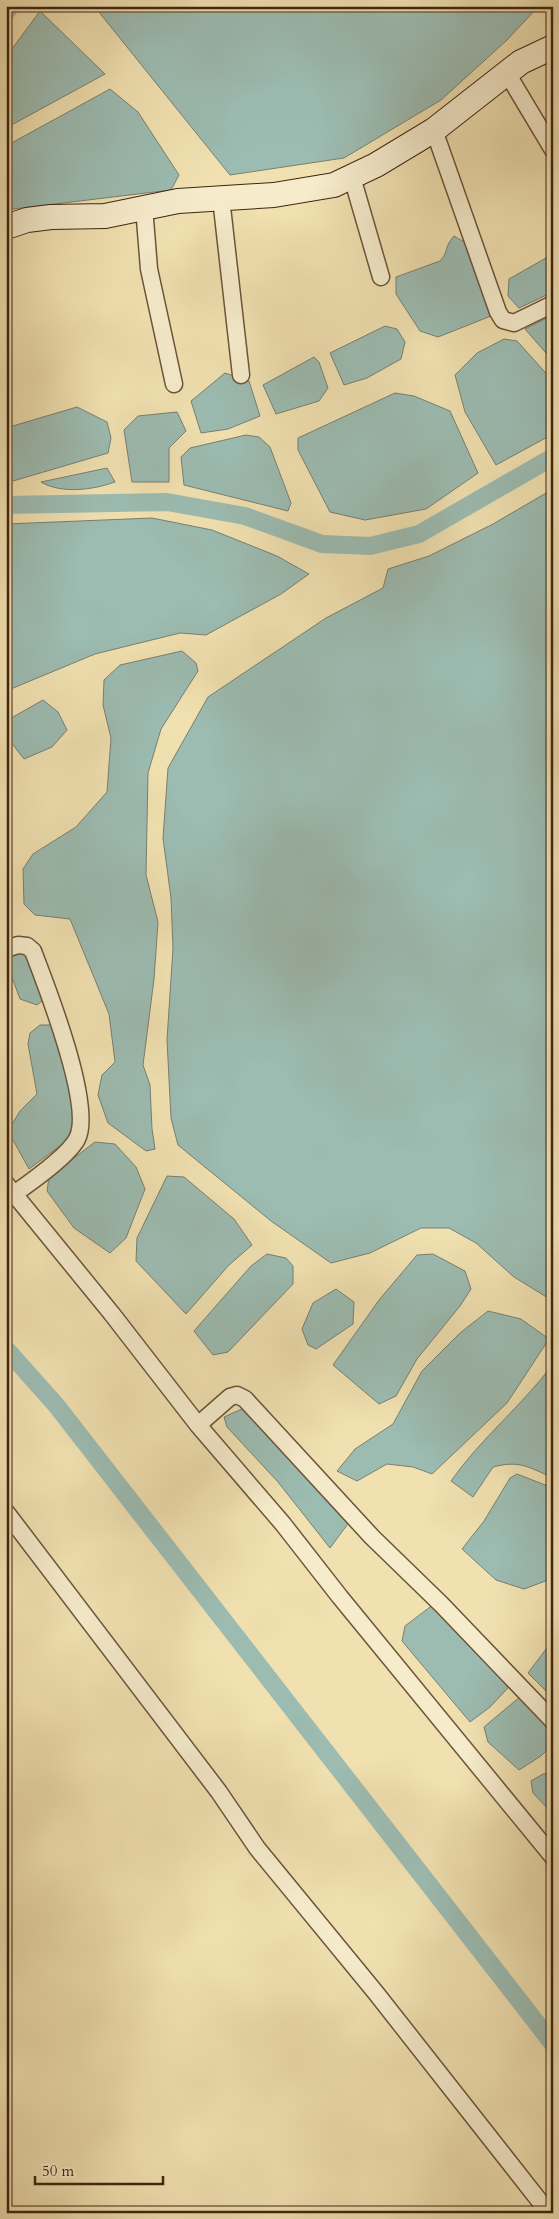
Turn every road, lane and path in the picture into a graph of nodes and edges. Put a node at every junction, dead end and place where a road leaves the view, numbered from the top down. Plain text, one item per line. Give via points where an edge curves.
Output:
1 (553, 47) edge
2 (507, 73) junction
3 (434, 130) junction
4 (553, 150) edge
5 (352, 177) junction
6 (221, 198) junction
7 (144, 207) junction
8 (6, 227) edge
9 (380, 277) dead end
10 (553, 304) edge
11 (241, 376) dead end
12 (174, 384) dead end
13 (6, 949) edge
14 (10, 1189) edge
15 (198, 1425) junction
16 (6, 1512) edge
17 (553, 1721) edge
18 (550, 1849) edge
19 (549, 2213) edge

1 - 2 street via 521,62
2 - 3 street
2 - 4 street
3 - 5 street
3 - 10 street via 503,320 514,323
5 - 6 street via 313,189
5 - 9 street
6 - 7 street via 178,200
6 - 11 street
7 - 8 street via 105,216 27,220
7 - 12 street via 149,270
13 - 14 street via 18,945 33,951 60,1027 74,1079 81,1124 77,1138 63,1155
14 - 15 street
15 - 17 street via 230,1396 245,1399 372,1537
15 - 18 street
16 - 19 street via 219,1792 257,1848

